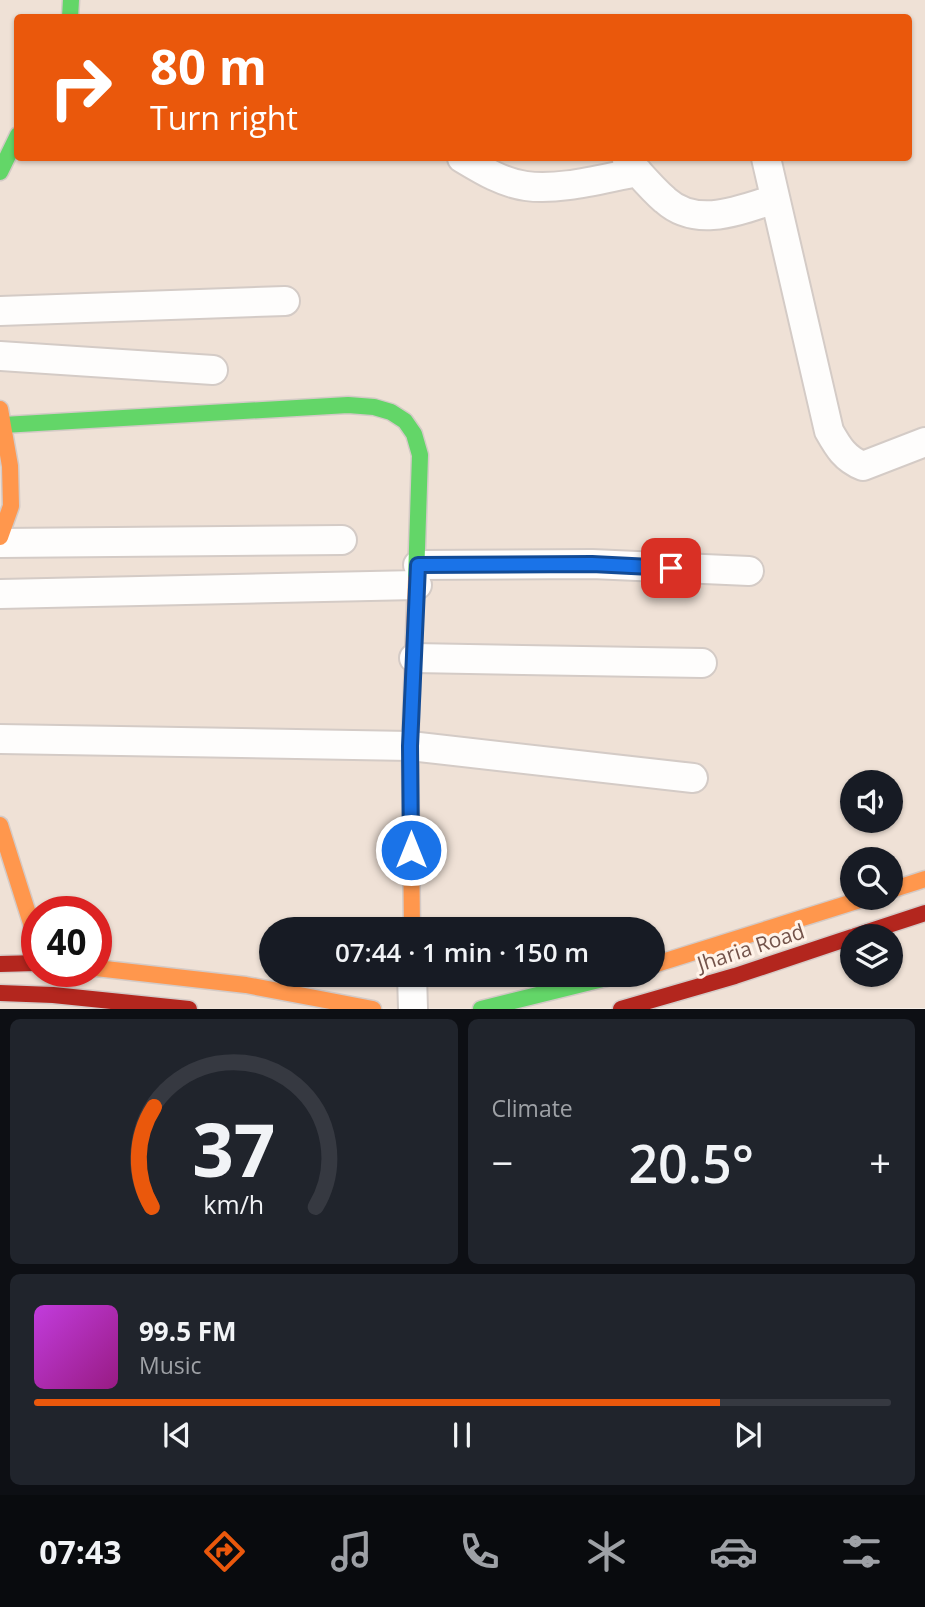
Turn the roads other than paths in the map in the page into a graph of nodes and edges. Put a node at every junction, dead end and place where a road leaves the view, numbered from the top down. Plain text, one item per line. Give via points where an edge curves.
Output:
1 (14, 143) edge
2 (468, 161) edge
3 (767, 161) edge
4 (631, 165) edge
5 (0, 172) edge
6 (775, 199) junction
7 (285, 301) dead end
8 (0, 311) edge
9 (0, 356) edge
10 (213, 370) dead end
11 (1, 417) edge
12 (925, 442) edge
13 (0, 537) edge
14 (342, 540) dead end
15 (0, 543) edge
16 (749, 572) dead end
17 (418, 575) junction
18 (0, 594) edge
19 (414, 659) junction
20 (702, 663) dead end
21 (0, 739) edge
22 (410, 746) junction
23 (693, 778) dead end
24 (0, 825) edge
25 (925, 879) edge
26 (903, 886) edge
27 (22, 896) edge
28 (840, 906) edge
29 (925, 913) edge
30 (412, 917) edge
31 (892, 924) edge
32 (840, 941) edge
33 (665, 961) edge
34 (21, 963) edge
35 (0, 964) edge
36 (112, 970) edge
37 (412, 987) edge
38 (570, 987) edge
39 (0, 993) edge
40 (120, 1005) edge
41 (189, 1009) edge
42 (373, 1009) edge
43 (413, 1009) edge
44 (481, 1009) edge
45 (621, 1009) edge

1 - 5 main road
2 - 4 street via 501,180 547,187
3 - 6 street
4 - 6 street via 667,202 686,213 724,215
6 - 12 street via 829,431 838,449 863,466
7 - 8 street
9 - 10 street
11 - 13 main road via 11,506
11 - 17 main road via 348,405 393,411 411,428 420,455
14 - 15 street
16 - 17 street via 592,564
17 - 18 street
17 - 19 main road
19 - 20 street
19 - 22 main road
21 - 22 street
22 - 23 street
22 - 30 main road
24 - 27 main road
25 - 26 main road
28 - 33 main road, Jharia Road
29 - 31 main road, Jharia Road
32 - 45 main road, Jharia Road
34 - 35 main road
36 - 42 main road via 246,985
37 - 43 street
38 - 44 main road
39 - 40 main road via 51,989
40 - 41 main road

